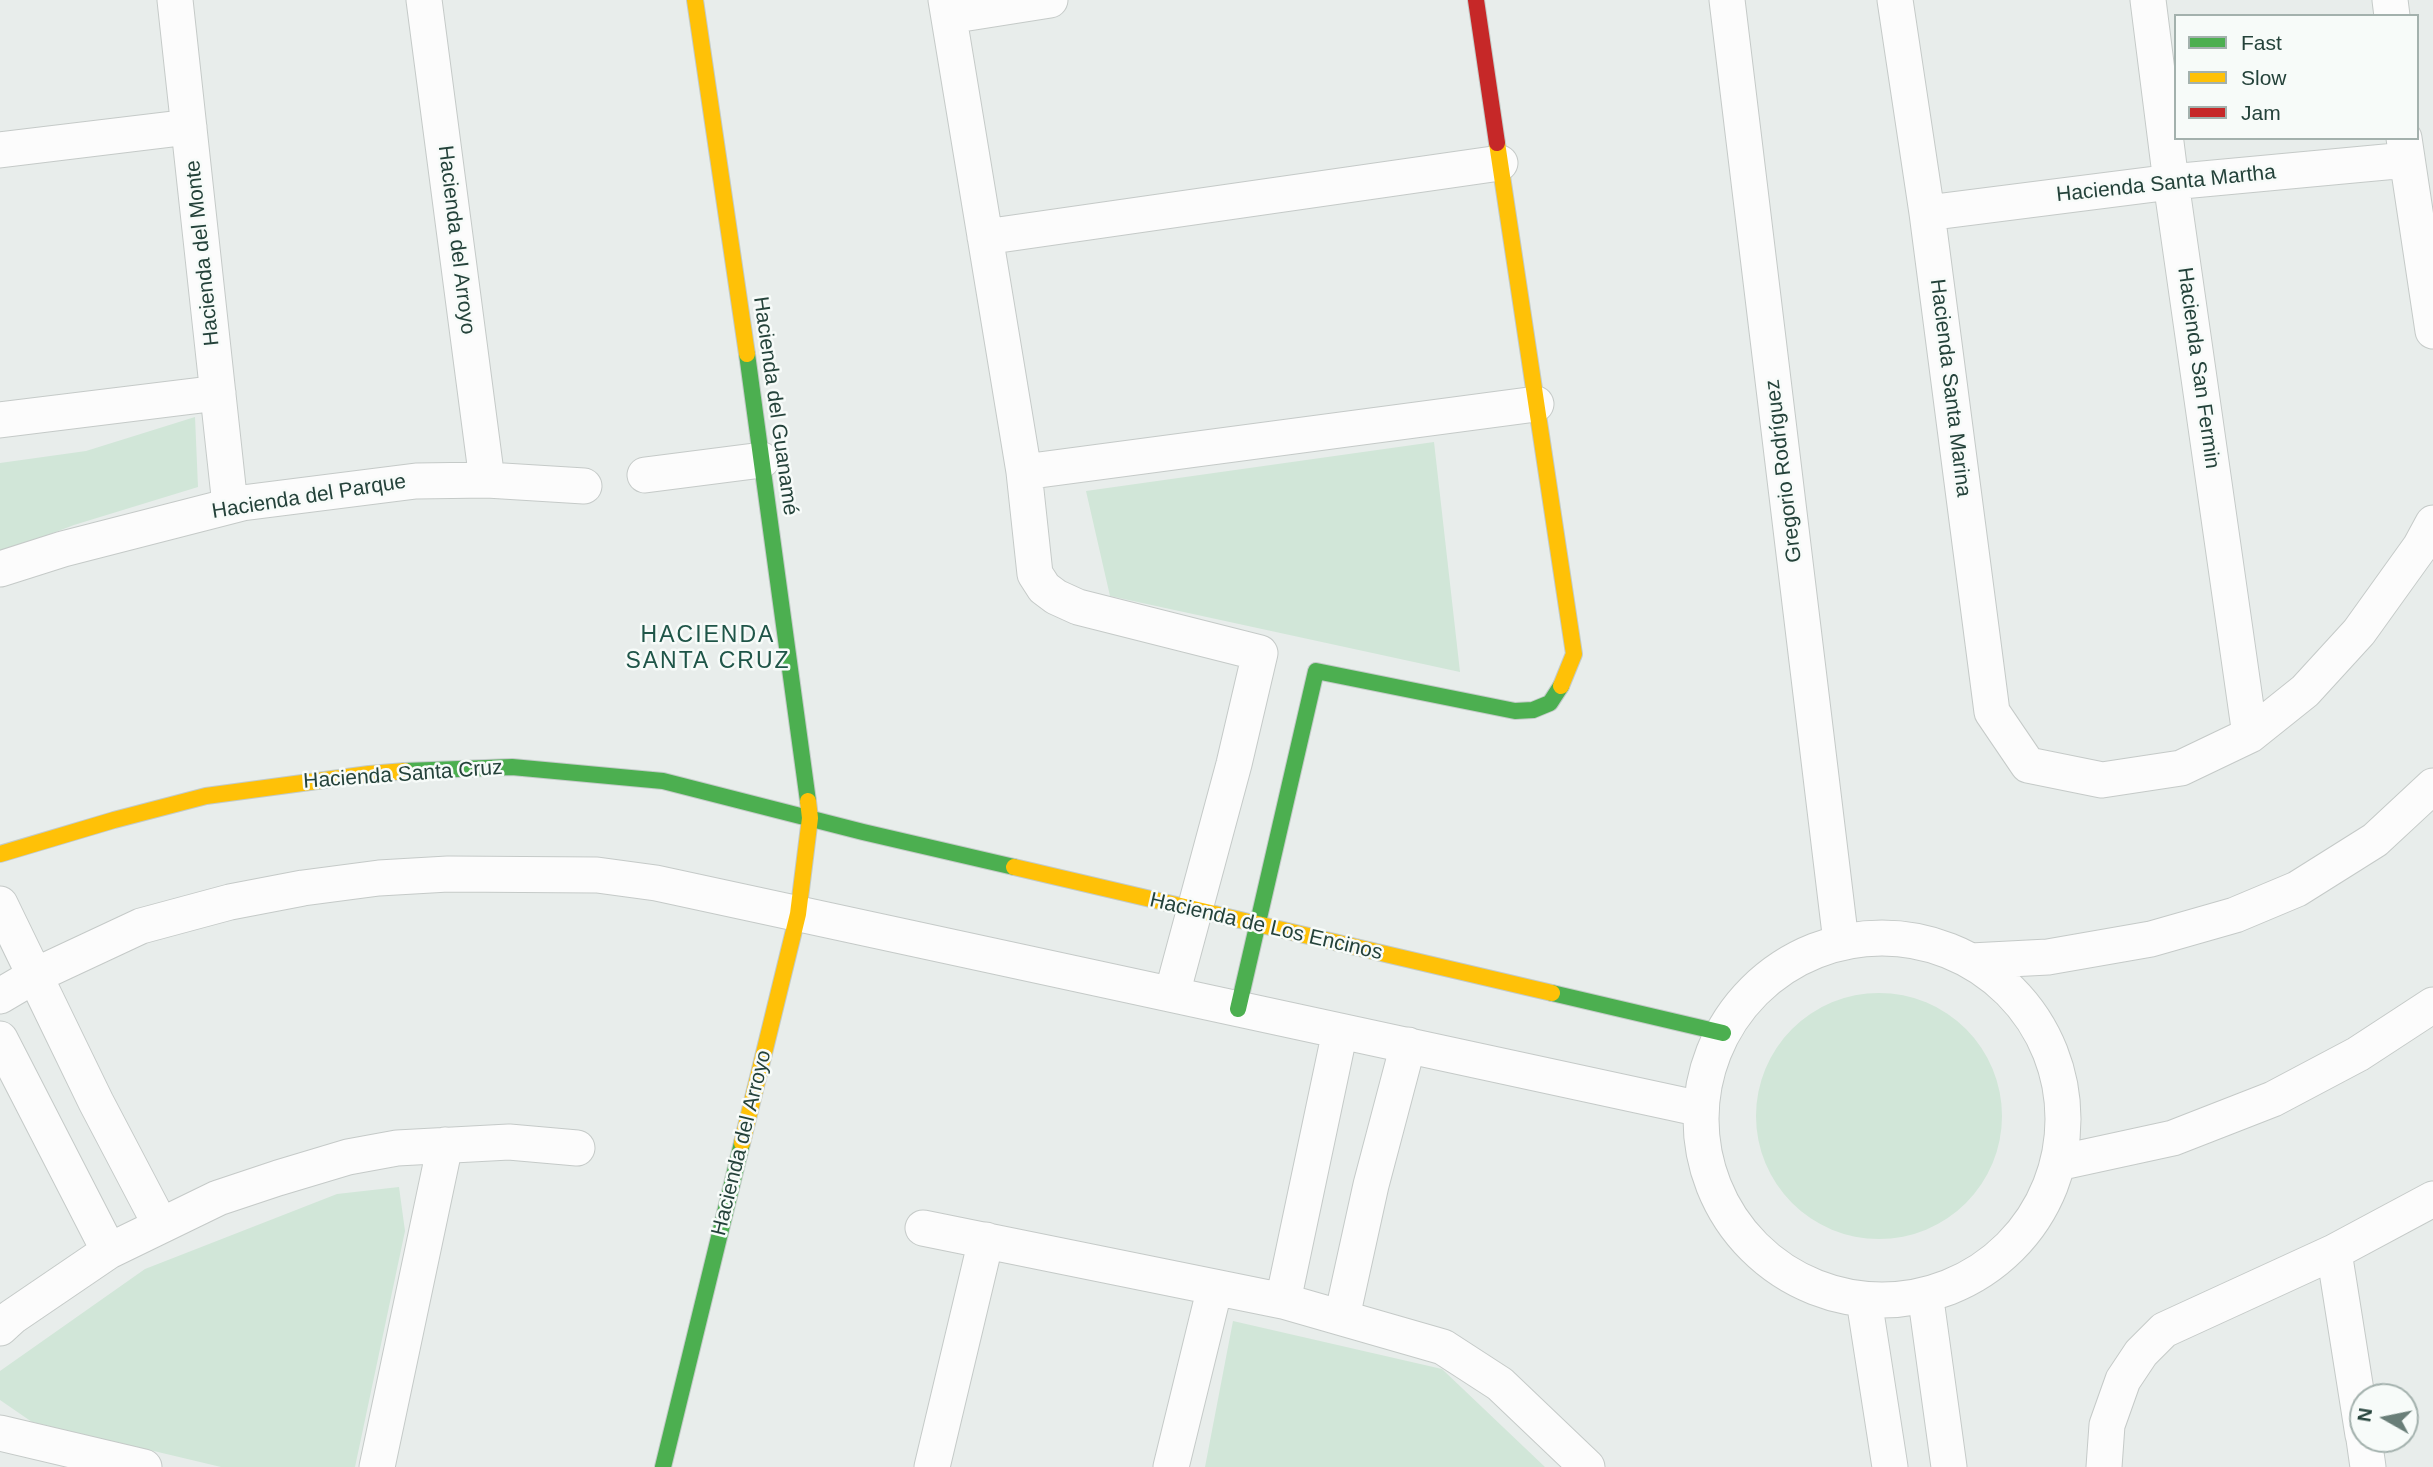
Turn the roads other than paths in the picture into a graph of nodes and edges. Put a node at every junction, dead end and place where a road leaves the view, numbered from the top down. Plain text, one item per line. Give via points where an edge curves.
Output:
1 (175, 0) edge
2 (425, 0) edge
3 (695, 0) edge
4 (1050, 0) edge
5 (1476, 0) edge
6 (1727, 0) edge
7 (1895, 0) edge
8 (2148, 0) edge
9 (947, 8) edge
10 (189, 127) junction
11 (2405, 149) edge
12 (0, 150) edge
13 (1500, 163) junction
14 (2171, 182) junction
15 (1927, 213) junction
16 (985, 237) junction
17 (2433, 331) edge
18 (218, 393) junction
19 (1536, 404) junction
20 (0, 420) edge
21 (762, 460) junction
22 (1024, 472) junction
23 (645, 475) dead end
24 (486, 480) junction
25 (584, 486) dead end
26 (230, 505) junction
27 (2433, 523) edge
28 (0, 569) edge
29 (2250, 735) junction
30 (2433, 786) edge
31 (810, 818) junction
32 (0, 854) edge
33 (0, 904) edge
34 (1195, 910) junction
35 (798, 914) junction
36 (1258, 925) junction
37 (1841, 942) junction
38 (1971, 961) junction
39 (34, 976) junction
40 (1172, 994) junction
41 (0, 996) edge
42 (2433, 1005) edge
43 (1238, 1009) junction
44 (1340, 1031) junction
45 (1723, 1033) junction
46 (0, 1040) edge
47 (1408, 1045) junction
48 (1701, 1109) junction
49 (445, 1145) junction
50 (577, 1148) dead end
51 (2058, 1163) junction
52 (2433, 1199) edge
53 (160, 1224) junction
54 (923, 1228) dead end
55 (986, 1240) junction
56 (109, 1251) junction
57 (2334, 1252) junction
58 (1215, 1287) junction
59 (1864, 1300) junction
60 (1926, 1300) junction
61 (1283, 1301) junction
62 (1342, 1317) junction
63 (0, 1328) edge
64 (2355, 1383) edge
65 (0, 1433) edge
66 (144, 1467) edge
67 (377, 1467) edge
68 (663, 1467) edge
69 (932, 1467) edge
70 (1171, 1467) edge
71 (1587, 1467) edge
72 (1890, 1467) edge
73 (1949, 1467) edge
74 (2104, 1467) edge

1 - 10 street, Hacienda del Monte
2 - 24 street, Hacienda del Arroyo
3 - 21 street, Hacienda del Guanamé
4 - 9 street
5 - 13 street
6 - 37 street, Gregorio Rodríguez
7 - 15 street, Hacienda Santa Marina
8 - 14 street, Hacienda San Fermin
9 - 16 street
10 - 12 street
10 - 18 street, Hacienda del Monte
11 - 14 street, Hacienda Santa Martha
11 - 17 street
13 - 16 street
13 - 19 street
14 - 15 street, Hacienda Santa Martha
14 - 29 street, Hacienda San Fermin
15 - 29 street, Hacienda Santa Marina via 1992,712 2028,765 2102,780 2181,768
16 - 22 street
18 - 20 street
18 - 26 street, Hacienda del Monte
19 - 22 street
19 - 36 street via 1574,654 1564,682 1550,703 1515,712 1316,671
21 - 23 street
21 - 31 street, Hacienda del Guanamé
22 - 34 street via 1035,574 1056,597 1078,607 1260,653
24 - 25 street, Hacienda del Parque
24 - 26 street, Hacienda del Parque via 416,481
26 - 28 street, Hacienda del Parque
27 - 29 street via 2359,632 2305,691
30 - 38 street via 2375,840 2297,889 2235,915 2151,939 2048,957
31 - 32 street, Hacienda Santa Cruz via 663,781 512,767 438,769 206,796
31 - 34 street, Hacienda de Los Encinos
31 - 35 street, Hacienda del Arroyo
33 - 39 street
34 - 36 street, Hacienda de Los Encinos
34 - 40 street
35 - 39 street via 597,874 379,878 255,897 141,926
35 - 40 street
35 - 68 street, Hacienda del Arroyo
36 - 43 street
36 - 45 street, Hacienda de Los Encinos
37 - 38 street via 1874,937 1908,939
37 - 45 street via 1784,966 1739,1007
38 - 51 street via 1998,979 2022,1004 2054,1062 2062,1095
39 - 41 street
39 - 53 street
40 - 43 street
42 - 51 street via 2358,1054 2273,1099 2173,1138
43 - 44 street
44 - 47 street
44 - 61 street
45 - 48 street via 1705,1082
46 - 56 street
47 - 48 street
47 - 62 street
48 - 59 street via 1708,1170 1735,1225 1778,1268 1805,1284
49 - 50 street via 509,1142
49 - 53 street via 348,1157 218,1198
49 - 67 street
51 - 60 street via 2031,1222 2010,1247 1985,1268
52 - 57 street
53 - 56 street
54 - 55 street
55 - 58 street
55 - 69 street
56 - 63 street
57 - 64 street
57 - 74 street via 2164,1329 2123,1380 2107,1425
58 - 61 street
58 - 70 street
59 - 60 street
59 - 72 street
60 - 73 street
61 - 62 street
62 - 71 street via 1443,1347 1500,1384
65 - 66 street

